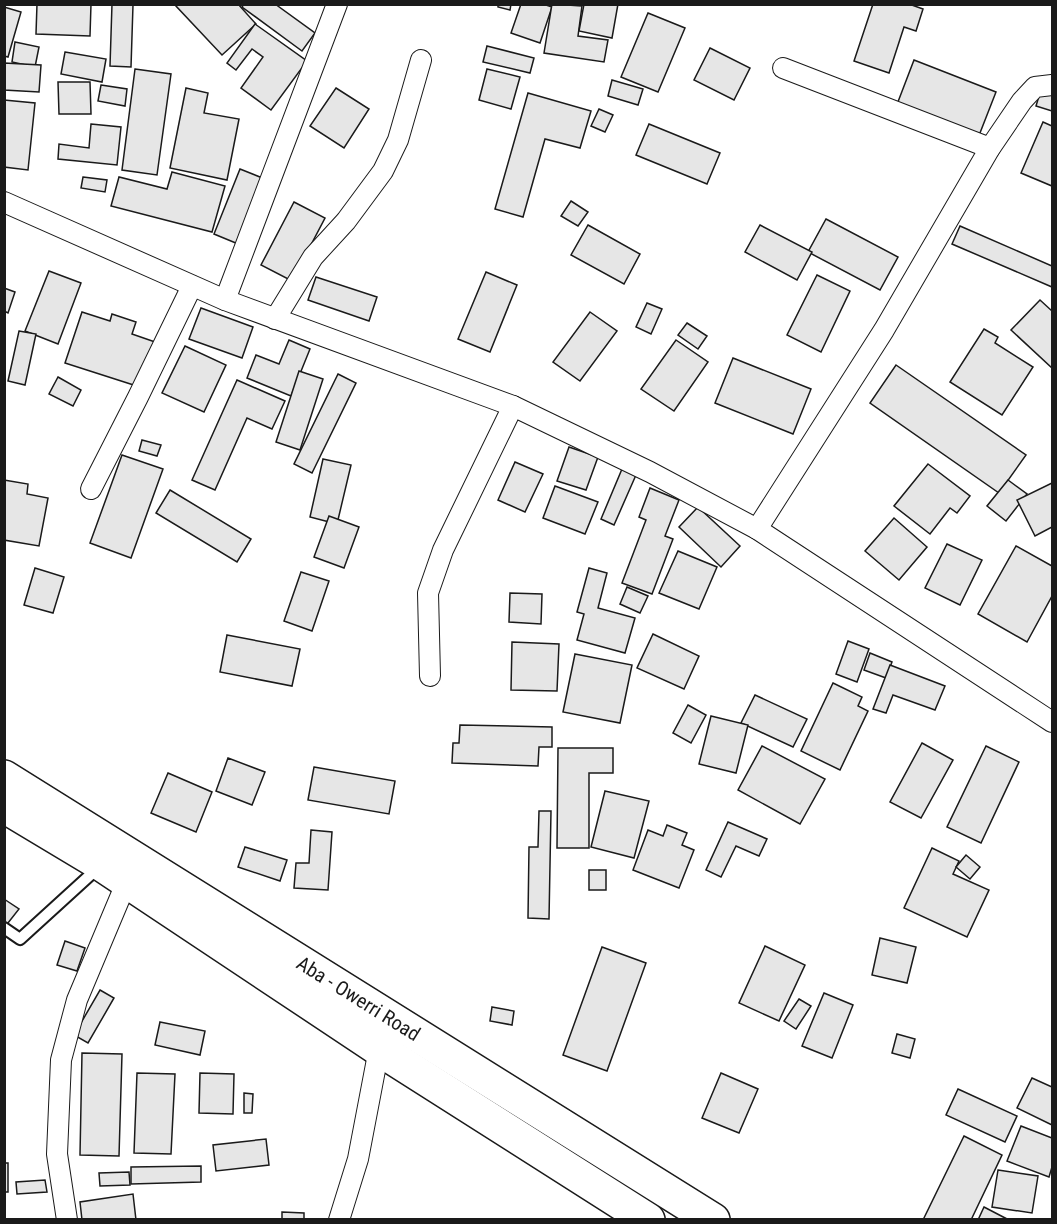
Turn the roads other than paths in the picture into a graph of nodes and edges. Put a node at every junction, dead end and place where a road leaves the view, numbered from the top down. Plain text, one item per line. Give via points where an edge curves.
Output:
1 (337, 4) edge
2 (421, 60) dead end
3 (783, 68) dead end
4 (1053, 85) edge
5 (990, 148) junction
6 (4, 202) edge
7 (192, 286) junction
8 (225, 300) junction
9 (275, 319) junction
10 (513, 406) junction
11 (91, 489) dead end
12 (757, 529) junction
13 (430, 676) dead end
14 (1053, 722) edge
15 (4, 777) edge
16 (4, 806) edge
17 (114, 873) junction
18 (4, 928) edge
19 (380, 1048) junction
20 (67, 1220) edge
21 (339, 1220) edge
22 (648, 1220) edge
23 (713, 1220) edge

1 - 8 street
2 - 9 street via 398,140 383,171 313,257
3 - 5 street
4 - 5 street via 1035,87
5 - 12 street via 884,330
6 - 7 street
7 - 8 street
7 - 11 street
8 - 9 street
9 - 10 street
10 - 12 street
10 - 13 street via 443,550 428,593
12 - 14 street
15 - 23 highway, Aba - Owerri Road
16 - 17 highway, Aba - Owerri Road
17 - 18 lane via 20,939
17 - 19 highway, Aba - Owerri Road
17 - 20 street via 61,1060 57,1154
19 - 21 street via 358,1159
19 - 22 highway, Aba - Owerri Road

